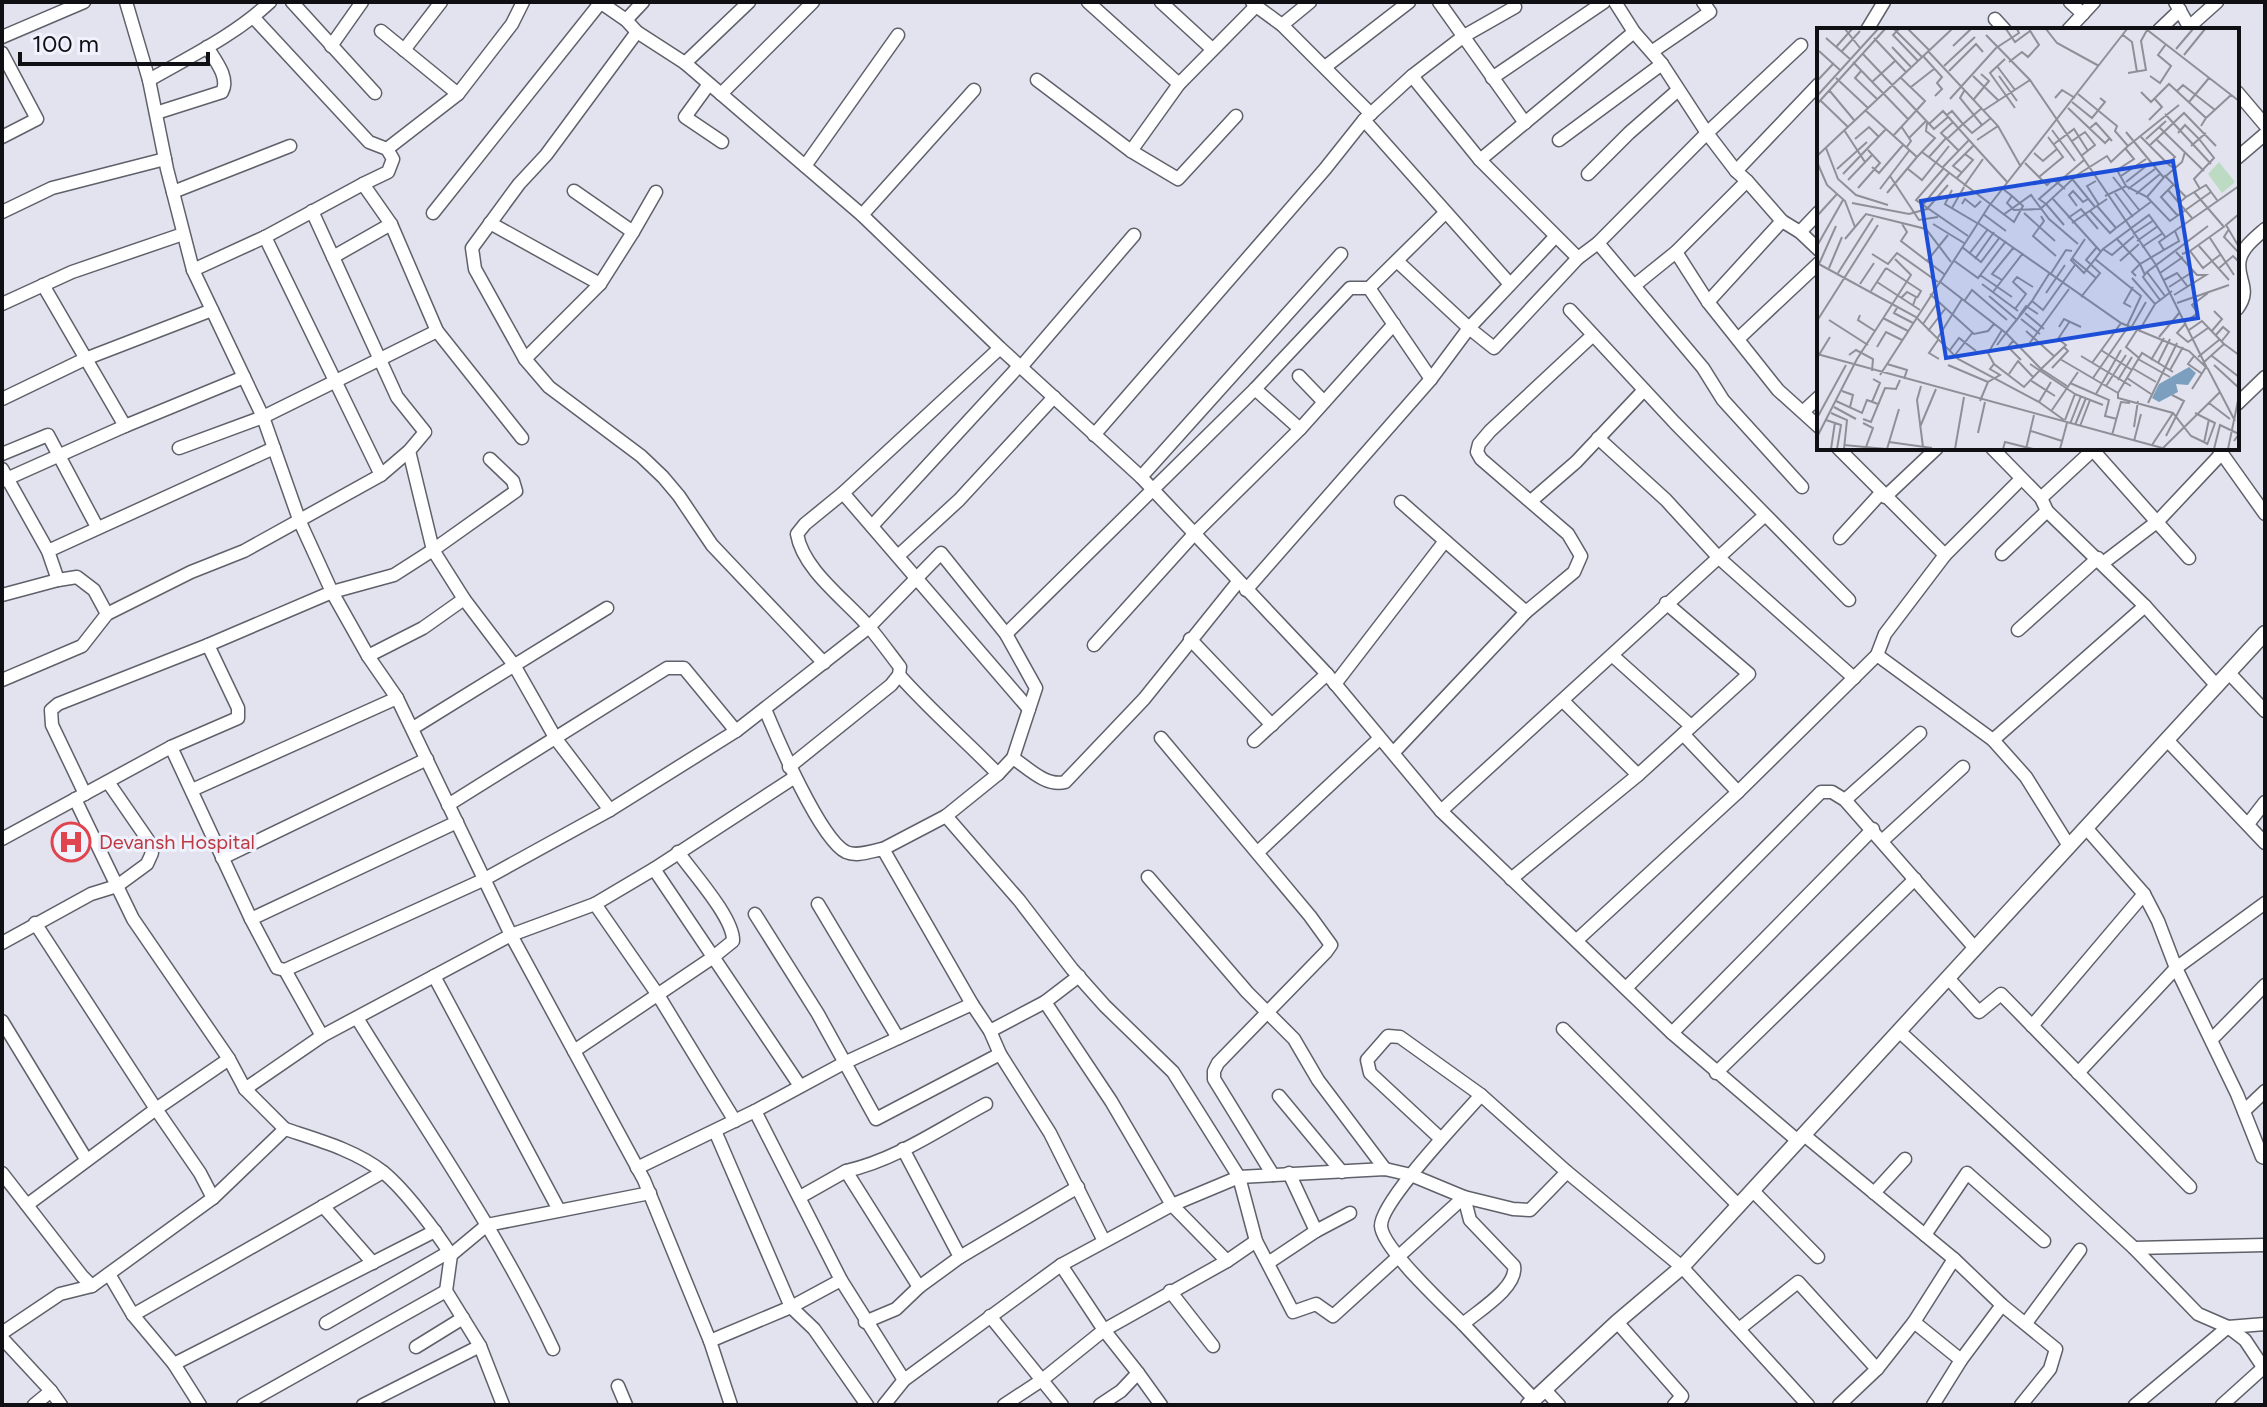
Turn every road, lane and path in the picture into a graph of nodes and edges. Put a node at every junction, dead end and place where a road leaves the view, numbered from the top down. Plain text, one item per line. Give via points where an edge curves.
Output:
1 (84, 2) edge
2 (126, 2) edge
3 (270, 2) edge
4 (292, 2) edge
5 (362, 2) edge
6 (441, 2) edge
7 (523, 2) edge
8 (601, 2) edge
9 (643, 2) edge
10 (749, 2) edge
11 (813, 2) edge
12 (1088, 2) edge
13 (1161, 2) edge
14 (1310, 2) edge
15 (1409, 2) edge
16 (1439, 2) edge
17 (1604, 2) edge
18 (1615, 2) edge
19 (1703, 2) edge
20 (1884, 2) edge
21 (2070, 2) edge
22 (2094, 2) edge
23 (2217, 2) edge
24 (1254, 4) edge
25 (2178, 6) edge
26 (1515, 7) dead end
27 (2083, 14) junction
28 (254, 18) junction
29 (1995, 19) dead end
30 (626, 20) junction
31 (1282, 25) junction
32 (1868, 28) edge
33 (2003, 28) edge
34 (2070, 28) edge
35 (2161, 28) edge
36 (2189, 28) edge
37 (2191, 28) edge
38 (381, 31) dead end
39 (637, 32) junction
40 (1634, 32) junction
41 (898, 35) dead end
42 (1464, 36) junction
43 (2, 37) edge
44 (1801, 45) dead end
45 (331, 46) junction
46 (207, 47) junction
47 (1211, 48) junction
48 (404, 50) junction
49 (1653, 51) junction
50 (2, 53) edge
51 (685, 63) junction
52 (1662, 64) junction
53 (1325, 67) junction
54 (7, 73) edge
55 (1412, 76) junction
56 (1492, 78) junction
57 (149, 80) junction
58 (1037, 80) dead end
59 (709, 84) junction
60 (1179, 84) junction
61 (1817, 86) edge
62 (974, 90) dead end
63 (1677, 91) junction
64 (375, 93) dead end
65 (458, 94) junction
66 (721, 94) junction
67 (2239, 94) edge
68 (156, 113) junction
69 (1236, 116) dead end
70 (1368, 117) junction
71 (1525, 123) junction
72 (2265, 125) edge
73 (1707, 133) junction
74 (2265, 134) edge
75 (2, 137) edge
76 (1559, 140) dead end
77 (722, 142) dead end
78 (290, 146) dead end
79 (387, 149) junction
80 (1131, 151) junction
81 (2239, 156) edge
82 (165, 159) junction
83 (1480, 160) junction
84 (805, 166) junction
85 (1736, 171) junction
86 (1588, 174) dead end
87 (1747, 181) junction
88 (363, 184) junction
89 (574, 191) dead end
90 (173, 192) junction
91 (656, 192) dead end
92 (312, 211) junction
93 (2, 212) edge
94 (433, 213) dead end
95 (1445, 213) junction
96 (1817, 214) edge
97 (862, 215) junction
98 (1782, 221) junction
99 (490, 223) junction
100 (391, 224) junction
101 (2265, 229) edge
102 (633, 232) junction
103 (1800, 232) junction
104 (183, 234) junction
105 (1134, 235) dead end
106 (265, 237) junction
107 (1555, 237) junction
108 (1598, 243) junction
109 (1817, 248) edge
110 (1676, 252) junction
111 (1341, 254) dead end
112 (333, 257) junction
113 (1578, 258) junction
114 (1397, 261) junction
115 (1817, 265) edge
116 (193, 270) junction
117 (2241, 282) edge
118 (1509, 283) junction
119 (600, 284) junction
120 (43, 285) junction
121 (1635, 285) junction
122 (1369, 288) junction
123 (1708, 302) junction
124 (2, 304) edge
125 (2239, 306) edge
126 (212, 310) junction
127 (1570, 310) dead end
128 (1394, 324) junction
129 (1469, 328) junction
130 (437, 331) junction
131 (1593, 335) junction
132 (1738, 339) junction
133 (1000, 348) junction
134 (379, 358) junction
135 (85, 359) junction
136 (525, 359) junction
137 (1020, 367) junction
138 (1299, 376) dead end
139 (244, 377) junction
140 (2265, 377) edge
141 (1431, 379) junction
142 (334, 382) junction
143 (1255, 389) junction
144 (1644, 390) junction
145 (1054, 397) junction
146 (2, 399) edge
147 (1817, 399) edge
148 (1324, 402) junction
149 (2239, 402) edge
150 (1804, 411) junction
151 (263, 417) junction
152 (1817, 425) edge
153 (125, 426) junction
154 (1300, 429) junction
155 (1094, 435) junction
156 (522, 438) dead end
157 (1598, 438) junction
158 (179, 448) dead end
159 (274, 448) junction
160 (1840, 450) edge
161 (1935, 450) edge
162 (1994, 450) edge
163 (2092, 450) edge
164 (2094, 450) edge
165 (2220, 450) edge
166 (409, 451) junction
167 (2, 454) edge
168 (59, 456) junction
169 (490, 459) dead end
170 (381, 475) junction
171 (4, 476) edge
172 (1141, 477) junction
173 (2021, 479) junction
174 (1802, 487) dead end
175 (2265, 490) edge
176 (1153, 491) junction
177 (843, 493) junction
178 (1883, 495) junction
179 (2041, 498) junction
180 (1531, 501) junction
181 (2255, 501) junction
182 (1401, 502) dead end
183 (2047, 511) junction
184 (2265, 514) edge
185 (1764, 516) junction
186 (2158, 521) junction
187 (300, 522) junction
188 (872, 526) junction
189 (97, 527) junction
190 (1195, 533) junction
191 (1840, 538) dead end
192 (1445, 541) junction
193 (433, 550) junction
194 (48, 551) junction
195 (2002, 554) dead end
196 (1945, 555) junction
197 (898, 556) junction
198 (1719, 558) junction
199 (2189, 558) dead end
200 (2100, 561) junction
201 (58, 580) junction
202 (917, 580) junction
203 (1242, 586) junction
204 (332, 592) junction
205 (2, 595) edge
206 (464, 599) junction
207 (1849, 600) dead end
208 (1666, 603) junction
209 (2145, 606) junction
210 (607, 608) dead end
211 (1526, 612) junction
212 (107, 614) junction
213 (869, 627) junction
214 (2018, 630) dead end
215 (2265, 633) edge
216 (1006, 634) junction
217 (1190, 639) junction
218 (208, 645) junction
219 (1094, 645) dead end
220 (1877, 655) junction
221 (368, 656) junction
222 (1613, 656) junction
223 (824, 663) junction
224 (514, 665) junction
225 (2229, 673) junction
226 (899, 675) junction
227 (1854, 678) junction
228 (1331, 679) junction
229 (2, 680) edge
230 (2217, 686) junction
231 (397, 698) junction
232 (1563, 701) junction
233 (765, 709) junction
234 (1029, 709) junction
235 (2265, 711) edge
236 (1272, 725) junction
237 (413, 728) junction
238 (1687, 730) junction
239 (736, 731) junction
240 (1920, 733) dead end
241 (1161, 738) dead end
242 (556, 739) junction
243 (1379, 739) junction
244 (1993, 740) junction
245 (2167, 740) junction
246 (1254, 741) dead end
247 (171, 747) junction
248 (1394, 752) junction
249 (1013, 758) junction
250 (427, 759) junction
251 (1963, 767) dead end
252 (792, 772) junction
253 (998, 774) junction
254 (1638, 775) junction
255 (108, 782) junction
256 (192, 790) junction
257 (1738, 792) junction
258 (80, 796) junction
259 (1845, 800) junction
260 (2265, 802) edge
261 (448, 805) junction
262 (610, 810) junction
263 (1441, 811) junction
264 (946, 816) junction
265 (457, 822) junction
266 (2248, 824) junction
267 (1873, 829) junction
268 (2087, 829) junction
269 (4, 833) edge
270 (1882, 841) junction
271 (2265, 843) edge
272 (2069, 846) junction
273 (883, 849) junction
274 (678, 852) junction
275 (1258, 852) junction
276 (222, 858) junction
277 (654, 869) junction
278 (1148, 877) dead end
279 (1511, 879) junction
280 (1915, 879) junction
281 (483, 880) junction
282 (117, 886) junction
283 (2144, 894) junction
284 (2265, 903) edge
285 (595, 904) junction
286 (818, 904) dead end
287 (755, 914) dead end
288 (251, 919) junction
289 (35, 923) junction
290 (511, 935) junction
291 (1577, 940) junction
292 (2, 943) edge
293 (1974, 947) junction
294 (712, 958) junction
295 (2176, 968) junction
296 (285, 970) junction
297 (434, 976) junction
298 (1079, 976) junction
299 (1948, 978) junction
300 (2265, 985) edge
301 (1626, 988) junction
302 (658, 995) junction
303 (1045, 1002) junction
304 (972, 1004) junction
305 (1268, 1013) junction
306 (357, 1018) junction
307 (2032, 1026) junction
308 (4, 1029) edge
309 (1563, 1029) dead end
310 (990, 1031) junction
311 (1900, 1032) junction
312 (1672, 1033) junction
313 (322, 1036) junction
314 (898, 1038) junction
315 (2212, 1039) junction
316 (574, 1051) junction
317 (1000, 1054) junction
318 (229, 1059) junction
319 (844, 1063) junction
320 (1716, 1073) junction
321 (2078, 1073) junction
322 (800, 1086) junction
323 (245, 1089) junction
324 (2265, 1091) edge
325 (1481, 1095) junction
326 (1279, 1096) dead end
327 (986, 1104) dead end
328 (156, 1109) junction
329 (755, 1111) junction
330 (2244, 1111) junction
331 (735, 1121) junction
332 (285, 1129) junction
333 (715, 1131) junction
334 (1801, 1138) junction
335 (1441, 1139) junction
336 (903, 1149) junction
337 (2265, 1158) edge
338 (86, 1159) junction
339 (1905, 1159) dead end
340 (637, 1168) junction
341 (1385, 1169) junction
342 (846, 1171) junction
343 (383, 1172) junction
344 (1342, 1172) junction
345 (1567, 1172) junction
346 (2, 1173) edge
347 (1289, 1173) junction
348 (1273, 1175) junction
349 (1411, 1175) junction
350 (1239, 1177) junction
351 (1078, 1187) junction
352 (2190, 1187) dead end
353 (1753, 1191) junction
354 (650, 1193) junction
355 (1874, 1193) junction
356 (800, 1197) junction
357 (1464, 1197) junction
358 (213, 1198) junction
359 (27, 1205) junction
360 (1172, 1205) junction
361 (323, 1206) junction
362 (1739, 1206) junction
363 (559, 1210) junction
364 (1350, 1213) dead end
365 (487, 1225) junction
366 (435, 1231) junction
367 (1316, 1231) junction
368 (1925, 1235) junction
369 (1104, 1241) junction
370 (1256, 1241) junction
371 (2044, 1241) dead end
372 (2265, 1245) edge
373 (2134, 1248) junction
374 (2080, 1250) dead end
375 (450, 1253) junction
376 (1397, 1256) junction
377 (960, 1257) junction
378 (1818, 1257) dead end
379 (1954, 1259) junction
380 (1227, 1261) junction
381 (373, 1263) junction
382 (1268, 1263) junction
383 (1061, 1265) junction
384 (1682, 1267) junction
385 (109, 1274) junction
386 (841, 1280) junction
387 (92, 1286) junction
388 (919, 1287) junction
389 (446, 1291) junction
390 (1170, 1291) junction
391 (2002, 1305) junction
392 (791, 1307) junction
393 (133, 1315) junction
394 (990, 1316) junction
395 (463, 1318) junction
396 (865, 1322) junction
397 (1617, 1322) junction
398 (1914, 1322) junction
399 (326, 1323) dead end
400 (2026, 1323) junction
401 (1463, 1324) junction
402 (2265, 1324) edge
403 (2228, 1327) junction
404 (4, 1329) edge
405 (1739, 1329) junction
406 (1104, 1330) junction
407 (710, 1341) junction
408 (480, 1346) junction
409 (1213, 1346) dead end
410 (416, 1347) dead end
411 (553, 1349) dead end
412 (1961, 1360) junction
413 (174, 1364) junction
414 (1877, 1369) junction
415 (2264, 1369) edge
416 (1138, 1373) junction
417 (904, 1380) junction
418 (1042, 1380) junction
419 (618, 1386) dead end
420 (51, 1391) junction
421 (1536, 1398) edge
422 (34, 1405) edge
423 (61, 1405) edge
424 (200, 1405) edge
425 (243, 1405) edge
426 (363, 1405) edge
427 (503, 1405) edge
428 (626, 1405) edge
429 (731, 1405) edge
430 (867, 1405) edge
431 (884, 1405) edge
432 (1004, 1405) edge
433 (1062, 1405) edge
434 (1100, 1405) edge
435 (1161, 1405) edge
436 (1559, 1405) edge
437 (1674, 1405) edge
438 (1808, 1405) edge
439 (1839, 1405) edge
440 (1933, 1405) edge
441 (2021, 1405) edge
442 (2135, 1405) edge
443 (2222, 1405) edge

1 - 43 street
2 - 57 street
3 - 28 street
4 - 45 street
5 - 45 street
6 - 48 street
7 - 65 street
8 - 30 street
8 - 94 street
9 - 30 street
10 - 51 street
11 - 66 street
12 - 60 street
13 - 47 street
14 - 31 street
15 - 53 street
16 - 42 street
17 - 56 street
18 - 40 street
19 - 49 street via 1710,12
20 - 32 street
21 - 27 street
22 - 27 street
23 - 37 street
24 - 31 street
24 - 47 street
25 - 35 street
25 - 36 street
26 - 42 street
27 - 34 street
28 - 46 street
28 - 79 street via 369,142
29 - 33 street
30 - 39 street
31 - 53 street
38 - 48 street
39 - 51 street
39 - 99 street
40 - 49 street
40 - 71 street
41 - 84 street
42 - 55 street
42 - 56 street
44 - 73 street
45 - 64 street
46 - 57 street
46 - 68 street via 224,77 222,92
47 - 60 street
48 - 65 street
49 - 52 street
50 - 54 street
51 - 59 street
52 - 63 street
52 - 76 street
53 - 70 street
54 - 75 street via 37,119
55 - 70 street
55 - 83 street
56 - 71 street
57 - 68 street
58 - 80 street
59 - 66 street
59 - 77 street via 685,117
60 - 80 street
61 - 85 street
62 - 97 street
63 - 73 street
63 - 86 street
65 - 79 street
66 - 84 street
67 - 72 street
68 - 82 street
69 - 80 street via 1178,179
70 - 95 street
70 - 155 street
71 - 83 street
73 - 85 street
73 - 108 street
74 - 81 street
78 - 90 street
79 - 88 street via 393,159 388,172
82 - 90 street
82 - 93 street via 52,188
83 - 107 street
84 - 97 street
85 - 87 street
87 - 98 street
87 - 110 street
88 - 92 street
88 - 100 street
89 - 102 street
90 - 104 street
91 - 102 street
92 - 106 street
92 - 112 street
95 - 114 street
95 - 118 street
96 - 103 street
97 - 133 street
98 - 103 street
98 - 123 street
99 - 119 street
99 - 136 street via 472,248 475,269
100 - 112 street
100 - 130 street
101 - 117 street via 2240,259
102 - 119 street
103 - 109 street
104 - 116 street
104 - 120 street
105 - 137 street
106 - 116 street
106 - 142 street
107 - 113 street
107 - 118 street
108 - 113 street
108 - 121 street
110 - 121 street
110 - 123 street
111 - 172 street
112 - 134 street
113 - 129 street via 1494,348
114 - 122 street
114 - 129 street
115 - 132 street
116 - 126 street
117 - 125 street via 2244,300
118 - 129 street
119 - 136 street
120 - 124 street
120 - 135 street
121 - 174 street via 1723,400
122 - 128 street
122 - 143 street via 1350,288
123 - 132 street
126 - 135 street
126 - 139 street
127 - 131 street
128 - 141 street
128 - 148 street
129 - 141 street
130 - 134 street
130 - 156 street
131 - 144 street
131 - 180 street via 1479,444 1481,459
132 - 150 street via 1778,390
133 - 137 street
133 - 177 street
134 - 142 street
134 - 166 street via 397,397 425,432
135 - 146 street
135 - 153 street
136 - 223 street via 549,387 663,477 712,545
137 - 145 street
137 - 188 street
138 - 148 street
139 - 151 street
139 - 153 street
140 - 149 street
141 - 203 street
142 - 151 street
142 - 170 street
143 - 154 street
143 - 176 street
144 - 157 street
144 - 185 street
145 - 155 street
145 - 197 street via 959,500
147 - 150 street
148 - 154 street
150 - 152 street
151 - 158 street
151 - 159 street
153 - 168 street
154 - 190 street
155 - 172 street
157 - 180 street
157 - 198 street
159 - 187 street
159 - 189 street
160 - 178 street
161 - 178 street
162 - 173 street
163 - 179 street
164 - 186 street
165 - 181 street
165 - 186 street
166 - 170 street
166 - 193 street
167 - 168 street via 48,435
168 - 171 street
168 - 189 street
169 - 193 street via 516,491
170 - 187 street
171 - 194 street
172 - 176 street
173 - 179 street
173 - 196 street
175 - 181 street
176 - 190 street
176 - 216 street
177 - 188 street
177 - 213 street via 805,524 797,534 799,546
178 - 191 street
178 - 196 street
179 - 183 street
180 - 211 street via 1568,534 1581,556 1574,572
181 - 184 street
182 - 192 street
183 - 195 street
183 - 200 street
185 - 198 street
185 - 207 street
186 - 199 street
186 - 200 street
187 - 204 street
187 - 212 street
188 - 197 street
189 - 194 street
190 - 203 street
190 - 219 street
192 - 211 street
192 - 228 street
193 - 204 street via 394,575
193 - 206 street
194 - 201 street
196 - 220 street via 1885,634
197 - 202 street
198 - 208 street
198 - 227 street
200 - 209 street
200 - 214 street
201 - 205 street
201 - 212 street via 77,577 86,582
202 - 213 street
202 - 216 street via 941,553
202 - 234 street
203 - 217 street
203 - 228 street
204 - 218 street
204 - 221 street
206 - 221 street via 423,628
206 - 224 street
208 - 222 street
208 - 238 street via 1749,674
209 - 230 street
209 - 244 street
210 - 224 street
211 - 248 street
212 - 229 street via 82,646
213 - 223 street
213 - 226 street via 900,667
215 - 225 street
216 - 234 street via 1036,688
217 - 236 street
217 - 249 street via 1144,699 1065,782 1047,781
218 - 247 street via 238,718
218 - 258 street via 51,710
220 - 227 street
220 - 244 street
221 - 231 street
222 - 232 street
222 - 238 street
223 - 233 street
224 - 237 street
224 - 242 street
225 - 230 street
225 - 235 street
226 - 252 street
226 - 253 street
227 - 257 street
228 - 236 street
228 - 243 street
230 - 245 street
231 - 237 street
231 - 256 street
232 - 254 street
232 - 263 street
233 - 239 street
233 - 252 street
234 - 249 street
236 - 246 street
237 - 250 street
238 - 254 street
238 - 257 street
239 - 242 street via 684,668 667,668
239 - 262 street
240 - 259 street
241 - 275 street
242 - 261 street
242 - 262 street
243 - 248 street
243 - 275 street
244 - 272 street via 2026,777
245 - 266 street
245 - 268 street
247 - 255 street
247 - 256 street
248 - 263 street
249 - 253 street
250 - 261 street
250 - 276 street
251 - 270 street
252 - 273 street via 835,844 847,853
252 - 274 street
253 - 264 street
254 - 279 street
255 - 258 street
255 - 282 street via 152,853 147,864
256 - 276 street
257 - 291 street
258 - 269 street
258 - 282 street
259 - 267 street
259 - 301 street via 1832,792 1811,799
260 - 266 street
261 - 265 street
262 - 281 street
263 - 279 street
264 - 273 street
264 - 298 street
265 - 281 street
265 - 288 street
266 - 271 street
267 - 270 street
267 - 312 street
268 - 272 street
268 - 283 street
270 - 280 street
272 - 293 street
273 - 304 street
274 - 277 street
274 - 294 street via 733,932 733,941
275 - 305 street via 1331,945
276 - 288 street
277 - 285 street
277 - 294 street
278 - 305 street
279 - 291 street
280 - 293 street
280 - 320 street
281 - 290 street
281 - 296 street
282 - 289 street
282 - 318 street via 133,919
283 - 295 street
283 - 307 street
284 - 295 street
285 - 290 street
285 - 302 street
286 - 314 street
287 - 319 street
288 - 296 street via 277,968
289 - 292 street
289 - 328 street
290 - 297 street
290 - 316 street
291 - 301 street
293 - 299 street
294 - 302 street
294 - 322 street
295 - 315 street
295 - 321 street
296 - 313 street
297 - 306 street
297 - 363 street
298 - 303 street
298 - 350 street via 1173,1072
299 - 307 street via 1979,1012 2001,994
299 - 311 street
300 - 315 street
301 - 312 street
302 - 316 street
302 - 331 street
303 - 310 street
303 - 360 street
304 - 310 street
304 - 314 street
305 - 341 street via 1294,1039
305 - 348 street via 1218,1063 1214,1079
306 - 313 street
306 - 365 street
307 - 321 street
308 - 338 street
309 - 362 street
310 - 317 street
311 - 334 street
311 - 373 street
312 - 320 street
313 - 323 street
314 - 319 street
315 - 330 street
316 - 340 street
317 - 319 street via 876,1119
317 - 351 street
318 - 323 street
318 - 328 street
319 - 322 street
320 - 334 street
321 - 352 street
322 - 329 street
323 - 332 street
324 - 330 street
325 - 335 street
325 - 335 street via 1400,1037 1388,1036 1373,1051 1367,1060 1370,1073
325 - 345 street
326 - 344 street
327 - 336 street
328 - 338 street
328 - 358 street
329 - 331 street
329 - 356 street
330 - 337 street
331 - 333 street
332 - 343 street via 336,1145
332 - 358 street
333 - 340 street
333 - 392 street
334 - 353 street
334 - 355 street
335 - 349 street
336 - 342 street
336 - 377 street
338 - 359 street
339 - 355 street
340 - 354 street
341 - 344 street
341 - 349 street
342 - 356 street
342 - 388 street
343 - 361 street
343 - 366 street
344 - 347 street
345 - 357 street via 1530,1210
345 - 384 street
346 - 359 street
347 - 348 street
347 - 367 street
348 - 350 street
349 - 357 street
349 - 376 street via 1380,1224
350 - 360 street
350 - 370 street
351 - 369 street
351 - 377 street
353 - 362 street
353 - 378 street
354 - 363 street
354 - 407 street
355 - 368 street
356 - 386 street
357 - 376 street
357 - 401 street via 1470,1220 1515,1272 1508,1287
358 - 385 street
359 - 387 street
360 - 369 street
360 - 380 street
361 - 381 street
361 - 393 street
362 - 384 street
363 - 365 street
364 - 367 street
365 - 375 street
365 - 411 street
366 - 375 street
366 - 381 street
367 - 382 street
368 - 371 street via 1967,1173
368 - 379 street
369 - 383 street
370 - 380 street
370 - 382 street
372 - 373 street
373 - 403 street via 2198,1314
374 - 400 street
375 - 389 street
375 - 399 street
376 - 382 street via 1333,1316 1316,1304 1293,1312
376 - 401 street
377 - 388 street
379 - 391 street
379 - 398 street
380 - 390 street
381 - 413 street
383 - 394 street
383 - 406 street
384 - 397 street
384 - 405 street
385 - 387 street
385 - 393 street
386 - 392 street
386 - 396 street
387 - 404 street via 60,1294
388 - 396 street via 896,1309
389 - 395 street
389 - 425 street
390 - 406 street
390 - 409 street
391 - 400 street
391 - 412 street
392 - 407 street
392 - 430 street via 814,1329
393 - 413 street
394 - 417 street
394 - 418 street
395 - 408 street
395 - 410 street
396 - 417 street
397 - 421 street
397 - 437 street via 1682,1396
398 - 412 street
398 - 414 street
400 - 441 street via 2056,1349 2050,1369
401 - 421 street
402 - 403 street
403 - 415 street via 2245,1340
403 - 442 street
404 - 420 street
405 - 414 street via 1798,1282
405 - 438 street
406 - 416 street
406 - 418 street
407 - 429 street
408 - 426 street
408 - 427 street
412 - 440 street
413 - 424 street
414 - 439 street
415 - 443 street
416 - 434 street
416 - 435 street
417 - 431 street
418 - 432 street
418 - 433 street
419 - 428 street
420 - 422 street
420 - 423 street
421 - 436 street

